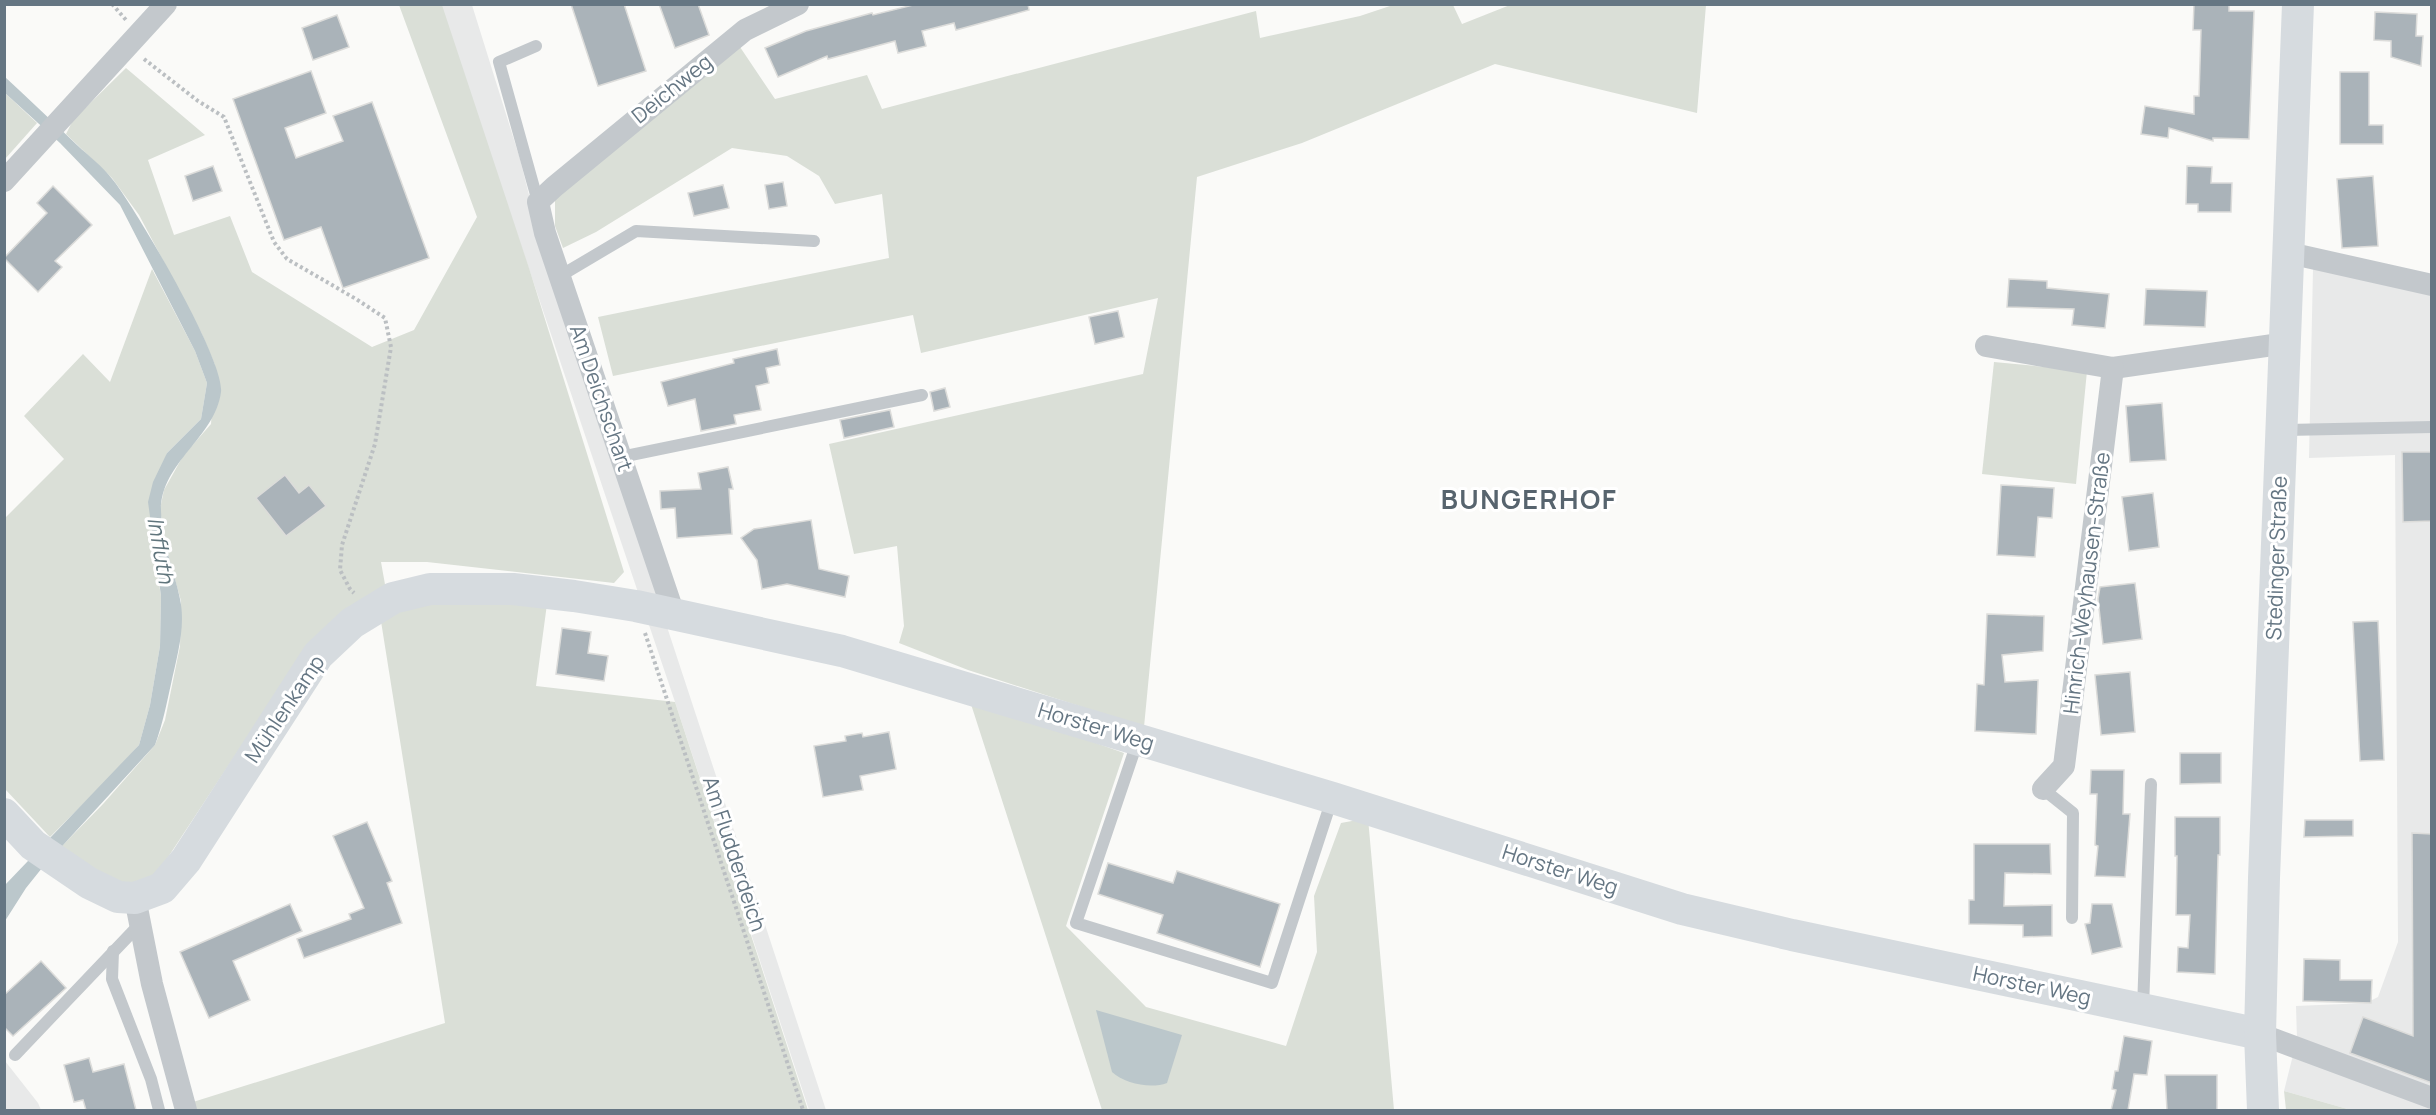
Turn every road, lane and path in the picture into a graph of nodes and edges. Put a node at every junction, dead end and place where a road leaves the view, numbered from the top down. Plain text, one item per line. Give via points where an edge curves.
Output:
1 (166, 4) edge
2 (798, 4) edge
3 (2298, 4) edge
4 (536, 46) dead end
5 (127, 47) junction
6 (4, 181) edge
7 (546, 195) junction
8 (814, 242) dead end
9 (2289, 253) junction
10 (560, 276) junction
11 (2432, 285) edge
12 (2287, 343) junction
13 (1986, 346) dead end
14 (2113, 368) junction
15 (922, 395) dead end
16 (2432, 427) edge
17 (2282, 430) junction
18 (621, 457) junction
19 (636, 606) junction
20 (373, 609) junction
21 (684, 617) junction
22 (1138, 739) junction
23 (2151, 784) dead end
24 (2043, 789) joint
25 (1333, 798) junction
26 (4, 814) edge
27 (137, 911) junction
28 (2072, 918) dead end
29 (113, 951) junction
30 (2143, 1010) junction
31 (2260, 1034) junction
32 (15, 1055) dead end
33 (2432, 1098) edge
34 (159, 1110) edge
35 (186, 1110) edge
36 (803, 1110) edge
37 (2263, 1110) edge

1 - 5 street
2 - 7 street, Deichweg via 744,30
3 - 9 street, Stedinger Straße
4 - 7 lane via 499,62
5 - 6 street
5 - 20 path via 224,117 274,242 287,259 385,318 391,347 375,444 342,545 340,570 350,589
7 - 10 street, Am Deichschart via 545,233
8 - 10 lane via 636,231
9 - 11 street
9 - 12 street, Stedinger Straße
10 - 18 street, Am Deichschart
12 - 14 street
12 - 17 street, Stedinger Straße
13 - 14 street
14 - 24 street, Hinrich-Weyhausen-Straße via 2064,766
15 - 18 lane
16 - 17 lane
17 - 31 street, Stedinger Straße
18 - 21 street, Am Deichschart
19 - 20 street, Mühlenkamp via 513,589 430,589 393,598
19 - 21 street, Mühlenkamp
19 - 36 path, Am Fludderdeich
20 - 27 street, Mühlenkamp via 351,623 318,655 186,860
21 - 22 street, Horster Weg via 842,651
22 - 25 street, Horster Weg
22 - 25 lane via 1076,923 1272,983
23 - 30 lane
24 - 28 lane via 2073,813
25 - 30 street, Horster Weg via 1682,909
26 - 27 street via 33,845 88,884 118,897
27 - 29 lane
27 - 35 street
29 - 32 lane
29 - 34 lane via 112,979
30 - 31 street, Horster Weg
31 - 33 street, Horster Weg
31 - 37 street, Stedinger Straße

